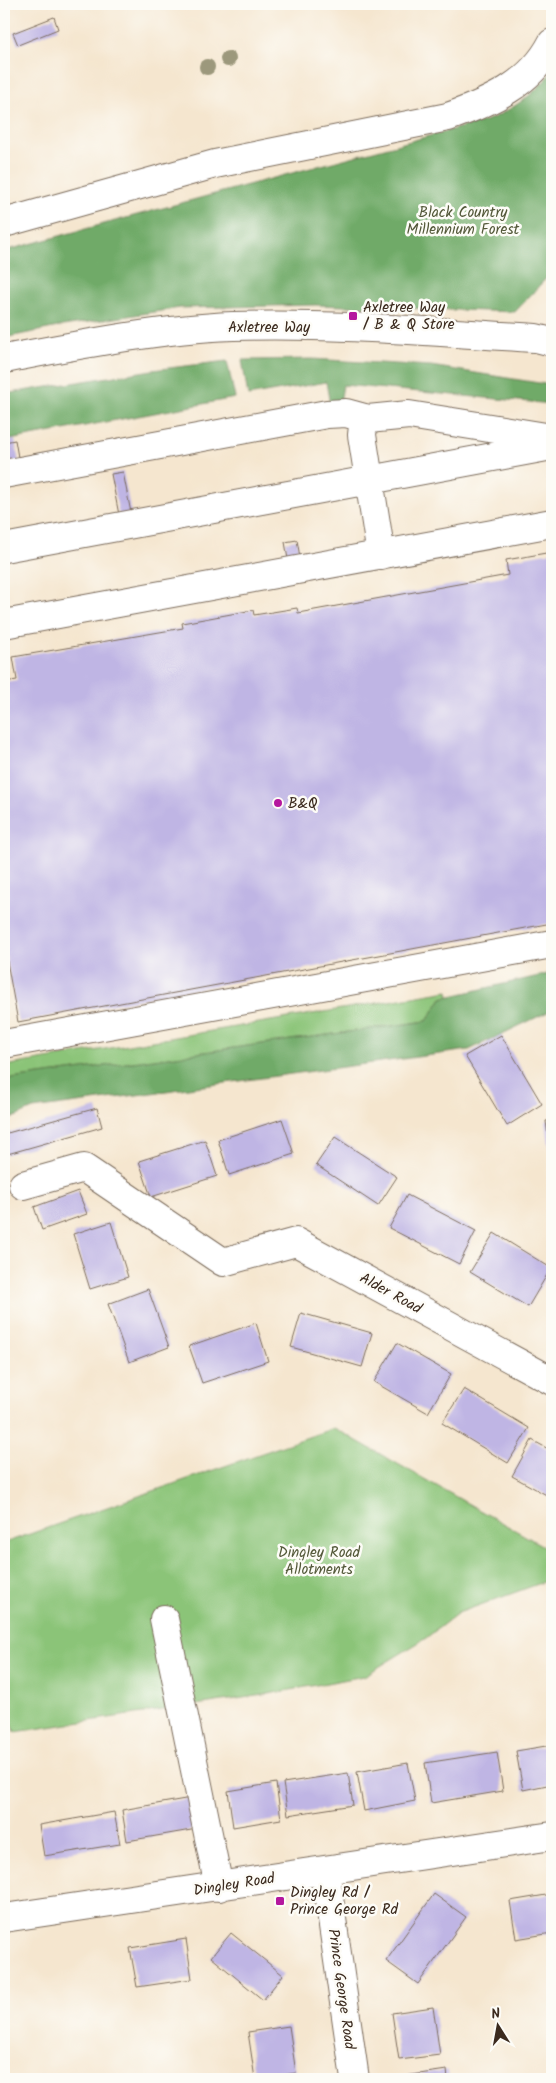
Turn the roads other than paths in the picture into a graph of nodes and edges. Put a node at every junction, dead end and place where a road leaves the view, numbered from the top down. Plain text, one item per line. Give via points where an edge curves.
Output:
1 (552, 42) edge
2 (4, 223) edge
3 (547, 338) edge
4 (4, 359) edge
5 (368, 419) junction
6 (552, 438) edge
7 (552, 446) edge
8 (4, 474) edge
9 (370, 481) junction
10 (552, 523) edge
11 (4, 548) edge
12 (381, 555) junction
13 (4, 624) edge
14 (552, 944) edge
15 (4, 1044) edge
16 (23, 1185) dead end
17 (552, 1381) edge
18 (164, 1619) dead end
19 (552, 1836) edge
20 (326, 1870) junction
21 (219, 1887) junction
22 (4, 1918) edge
23 (355, 2079) edge

1 - 2 street via 527,76 479,106 448,117 216,164
3 - 4 street, Axletree Way via 365,327 231,326 130,337
5 - 6 street via 408,415
5 - 8 street via 346,413 327,414
5 - 9 street via 362,435
7 - 9 street
9 - 11 street
9 - 12 street
10 - 12 street
12 - 13 street
14 - 15 street
16 - 17 street, Alder Road via 84,1168 223,1262 296,1242
18 - 21 street
19 - 20 street, Dingley Road
20 - 21 street, Dingley Road
20 - 23 street, Prince George Road
21 - 22 street, Dingley Road

